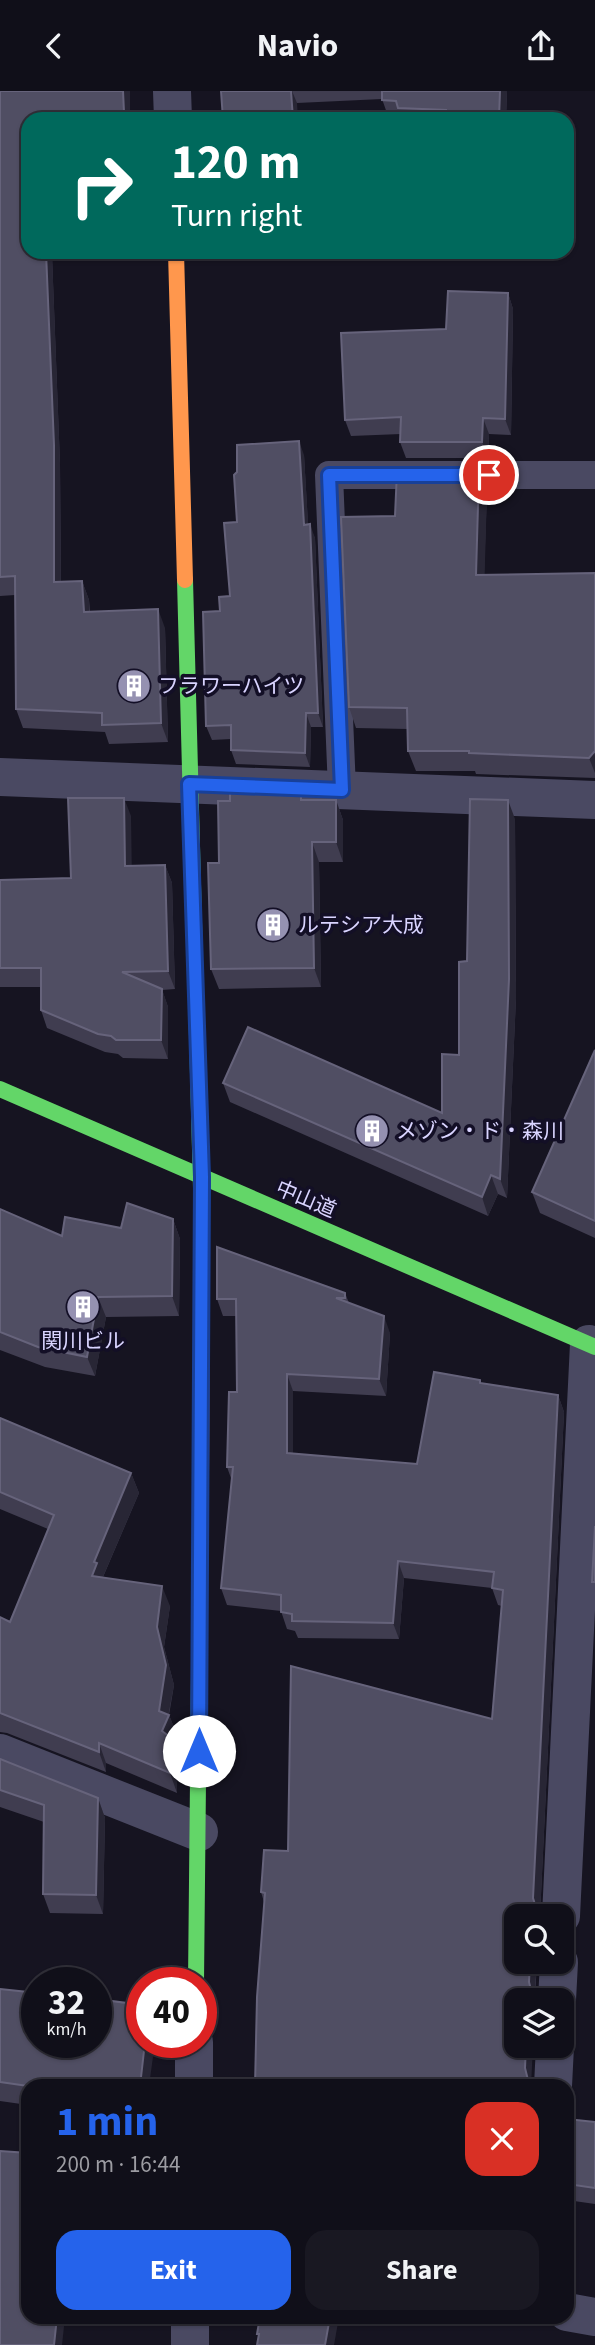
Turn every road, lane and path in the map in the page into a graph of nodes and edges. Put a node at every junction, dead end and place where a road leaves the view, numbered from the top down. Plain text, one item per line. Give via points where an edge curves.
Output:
1 (172, 91) edge
2 (173, 112) edge
3 (176, 259) edge
4 (595, 475) edge
5 (0, 777) edge
6 (189, 784) junction
7 (342, 790) junction
8 (595, 800) edge
9 (0, 1089) edge
10 (202, 1177) junction
11 (592, 1345) edge
12 (0, 1752) edge
13 (199, 1832) junction
14 (562, 1904) edge
15 (196, 1967) edge
16 (194, 2058) edge
17 (554, 2058) edge
18 (194, 2079) edge
19 (553, 2079) edge
20 (574, 2313) edge
21 (595, 2316) edge
22 (190, 2324) edge
23 (190, 2345) edge

1 - 2 street
3 - 6 main road
4 - 7 lane via 329,475
5 - 6 street
6 - 7 street
6 - 10 main road
7 - 8 street
9 - 10 main road, 中山道
10 - 11 main road, 中山道
10 - 13 main road
11 - 14 street
12 - 13 street
13 - 15 main road
16 - 18 street
17 - 19 street
20 - 21 street
22 - 23 street

